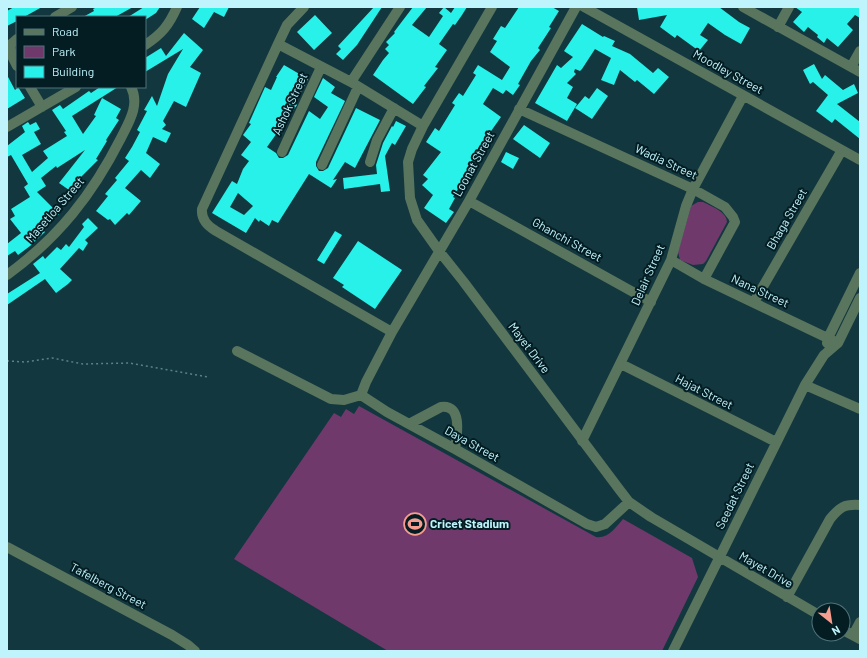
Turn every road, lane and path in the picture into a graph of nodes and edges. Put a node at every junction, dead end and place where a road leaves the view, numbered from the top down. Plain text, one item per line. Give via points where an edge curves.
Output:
1 (72, 7) edge
2 (178, 7) edge
3 (292, 7) edge
4 (304, 7) edge
5 (400, 7) edge
6 (492, 7) edge
7 (576, 7) edge
8 (584, 7) edge
9 (743, 7) edge
10 (789, 7) edge
11 (57, 16) edge
12 (292, 19) junction
13 (778, 27) junction
14 (16, 40) edge
15 (146, 44) edge
16 (278, 44) junction
17 (860, 51) edge
18 (16, 64) edge
19 (321, 67) junction
20 (856, 70) edge
21 (355, 84) junction
22 (31, 88) edge
23 (74, 88) edge
24 (131, 88) edge
25 (743, 96) junction
26 (42, 107) junction
27 (394, 108) junction
28 (519, 109) junction
29 (423, 126) junction
30 (7, 127) edge
31 (842, 150) junction
32 (282, 152) dead end
33 (860, 160) edge
34 (370, 162) dead end
35 (322, 166) dead end
36 (693, 189) junction
37 (469, 201) junction
38 (439, 251) junction
39 (671, 260) junction
40 (860, 273) edge
41 (7, 275) edge
42 (704, 279) junction
43 (860, 298) edge
44 (651, 302) junction
45 (754, 302) junction
46 (392, 332) junction
47 (828, 338) junction
48 (838, 343) junction
49 (237, 351) dead end
50 (824, 355) junction
51 (7, 362) edge
52 (621, 364) junction
53 (208, 377) dead end
54 (805, 386) junction
55 (361, 395) junction
56 (860, 409) edge
57 (409, 424) junction
58 (582, 441) junction
59 (776, 442) junction
60 (455, 449) junction
61 (629, 502) junction
62 (860, 505) edge
63 (7, 547) edge
64 (719, 558) junction
65 (787, 597) junction
66 (811, 611) edge
67 (860, 622) edge
68 (856, 637) edge
69 (195, 651) edge
70 (673, 651) edge

1 - 11 street
2 - 15 street via 163,31
3 - 12 street
4 - 12 street
5 - 21 street
6 - 29 street, Mayet Drive
7 - 28 street, Loonat Street
8 - 25 street, Moodley Street
9 - 13 street
10 - 13 street
12 - 16 street
13 - 20 street
14 - 18 street via 10,45
16 - 19 street, Ashok Street
16 - 46 street via 202,209 203,218 209,227
17 - 20 street
19 - 21 street, Ashok Street
19 - 32 street, Ashok Street
21 - 27 street, Ashok Street
21 - 35 street
22 - 26 street
23 - 26 street
24 - 41 street, Masetloa Street via 135,97 133,111 96,184 53,236
25 - 31 street, Moodley Street
25 - 36 street, Delair Street
26 - 30 street
27 - 29 street, Ashok Street
27 - 34 street via 377,140
28 - 36 street, Wadia Street
28 - 37 street, Loonat Street
29 - 38 street, Mayet Drive via 409,156 410,198 417,220
31 - 33 street, Moodley Street
31 - 45 street, Bhaga Street
36 - 39 street, Delair Street
36 - 42 street, Wadia Street via 725,207 735,222
37 - 38 street, Loonat Street
37 - 44 street, Ghanchi Street
38 - 46 street, Loonat Street
38 - 58 street, Mayet Drive
39 - 42 street, Nana Street
39 - 44 street, Delair Street
40 - 47 street, Seedat Street
42 - 45 street, Nana Street
43 - 48 street, Seedat Street
44 - 52 street, Delair Street
45 - 47 street, Nana Street
46 - 55 street
47 - 48 street, Nana Street
47 - 50 street, Seedat Street
48 - 50 street, Seedat Street
49 - 55 street via 332,399 344,400
50 - 54 street, Seedat Street
51 - 53 path via 52,358 82,364 129,363
52 - 58 street, Delair Street
52 - 59 street, Hajat Street
54 - 56 street
54 - 59 street, Seedat Street
55 - 57 street, Daya Street
57 - 60 street, Daya Street
57 - 60 street via 441,407 451,409 457,419
58 - 61 street, Mayet Drive
59 - 64 street, Seedat Street
60 - 61 street, Daya Street via 596,527 605,524
61 - 64 street, Mayet Drive
62 - 65 street via 850,504 838,510 830,519
63 - 69 street, Tafelberg Street via 172,635
64 - 65 street, Mayet Drive
64 - 70 street, Seedat Street
65 - 66 street, Mayet Drive
67 - 68 street

